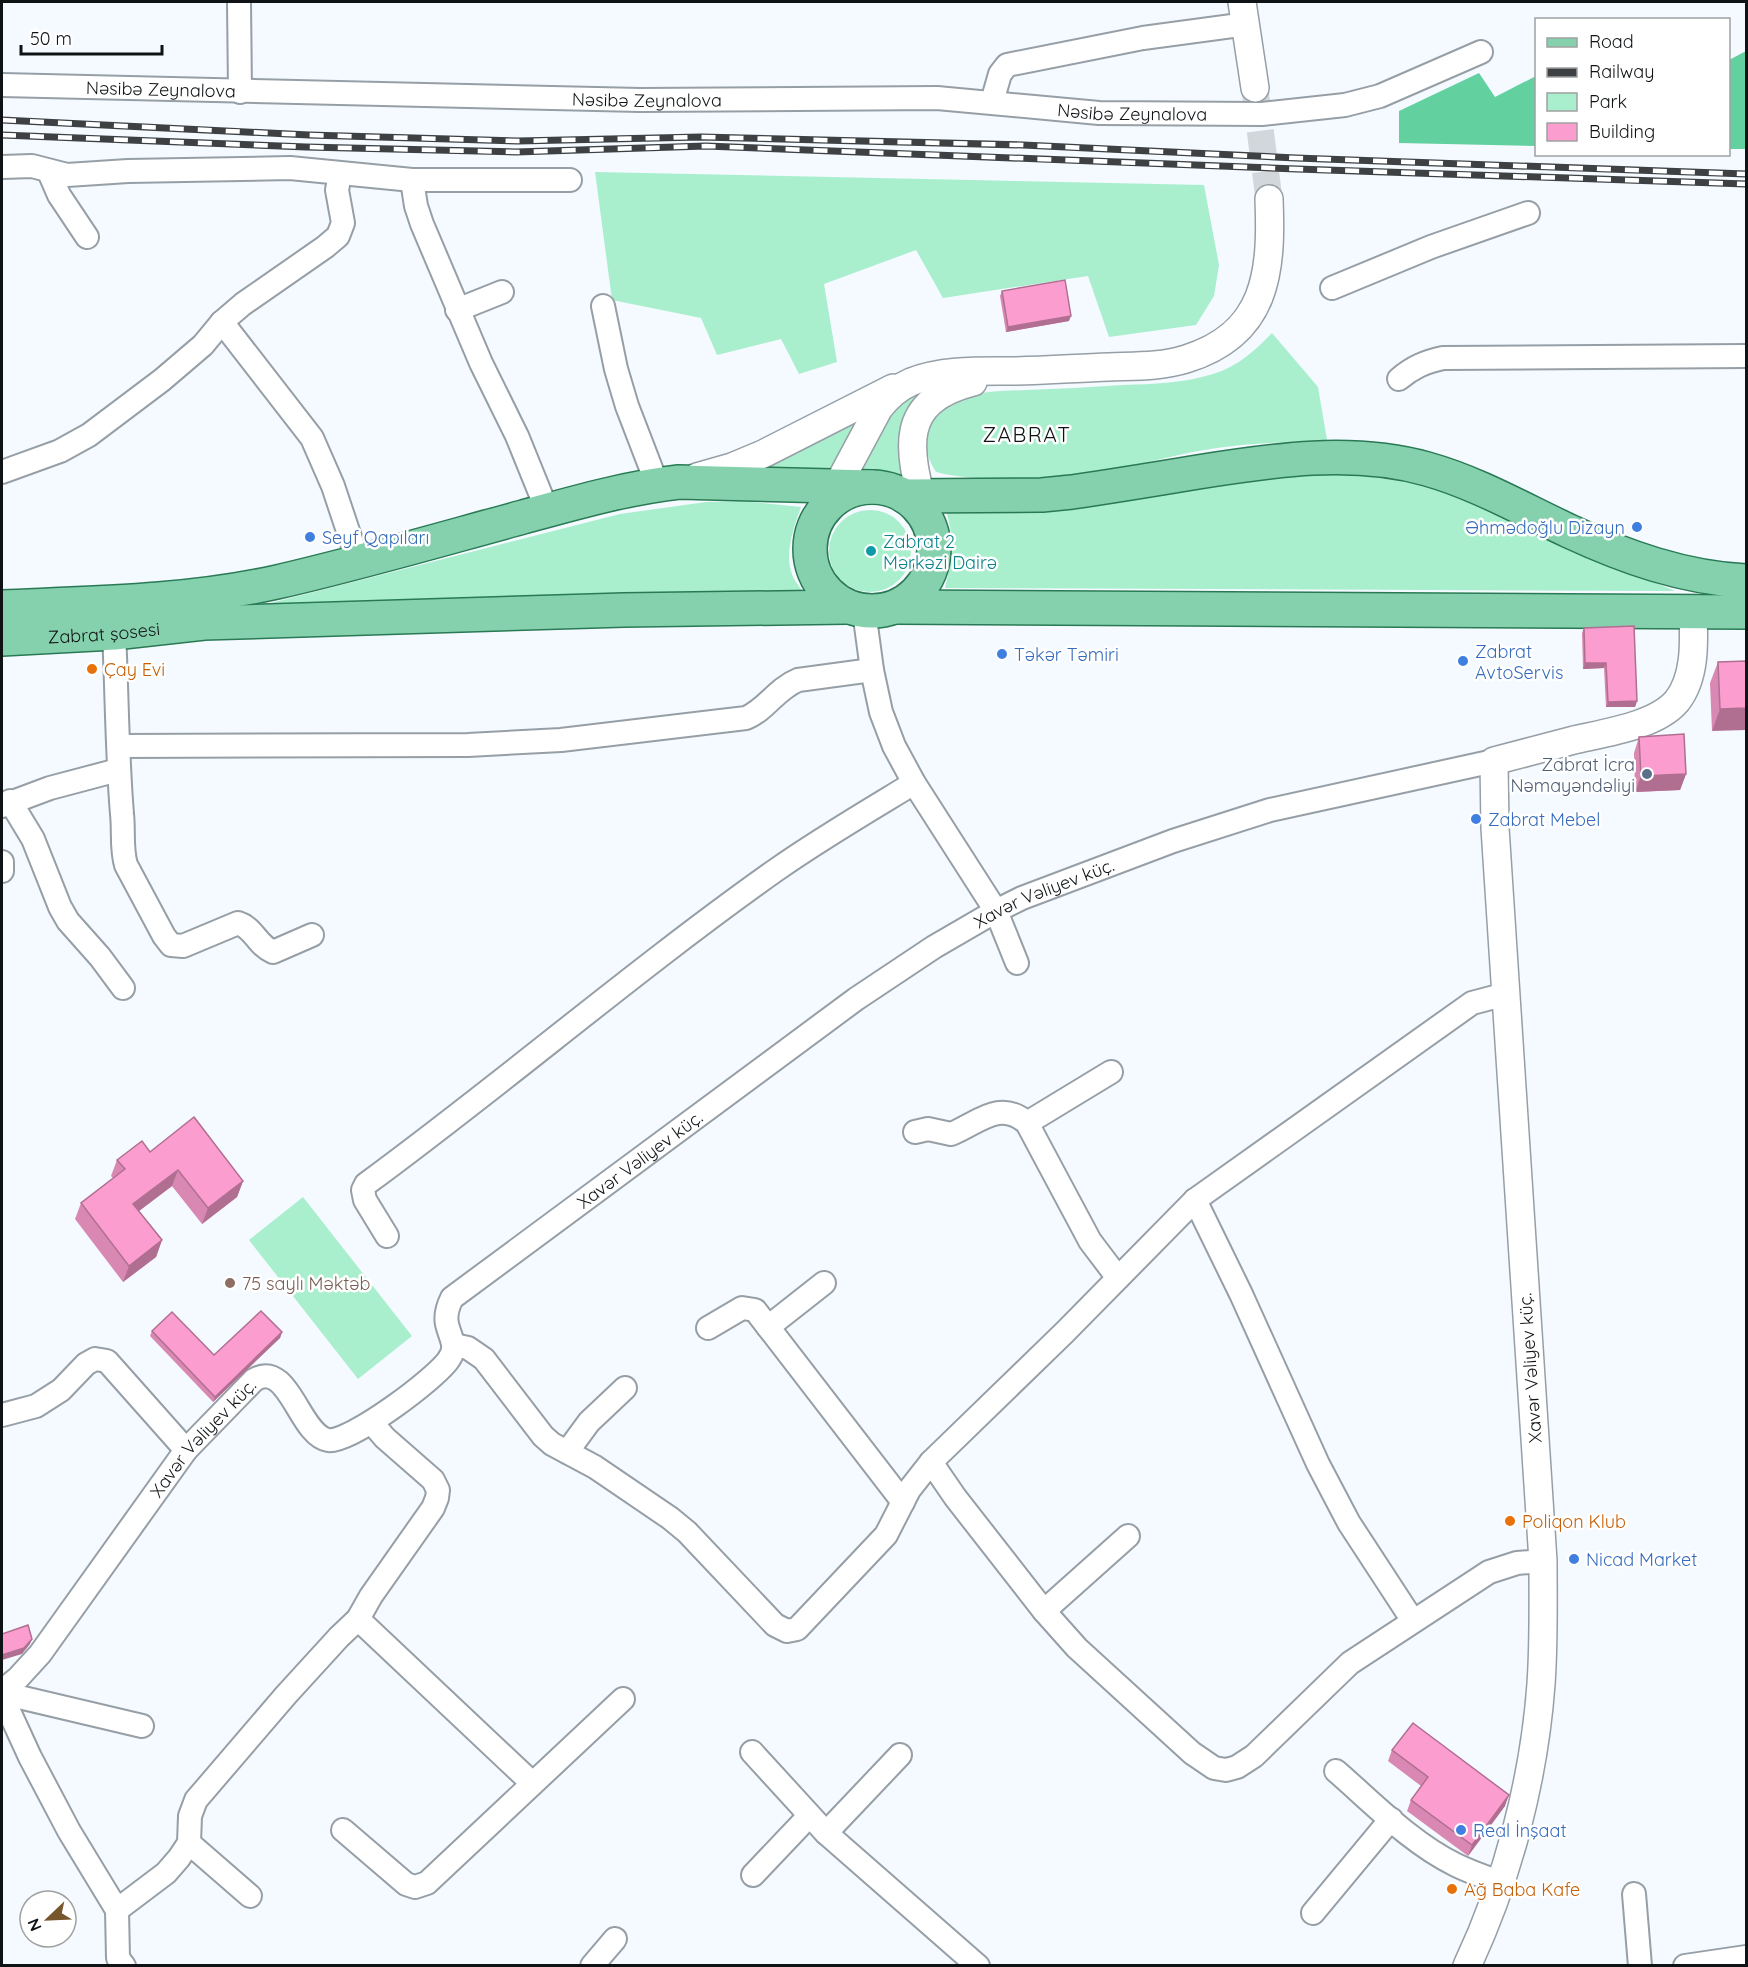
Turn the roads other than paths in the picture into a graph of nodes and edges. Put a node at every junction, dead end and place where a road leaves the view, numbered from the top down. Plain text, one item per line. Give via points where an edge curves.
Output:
1 (239, 2) edge
2 (1246, 9) edge
3 (1481, 52) dead end
4 (2, 85) edge
5 (1255, 88) tunnel mouth
6 (240, 92) junction
7 (992, 102) junction
8 (2, 167) edge
9 (49, 172) junction
10 (340, 174) junction
11 (412, 180) junction
12 (570, 180) dead end
13 (1269, 199) tunnel mouth
14 (1528, 213) dead end
15 (87, 237) dead end
16 (1332, 288) dead end
17 (502, 292) dead end
18 (603, 306) dead end
19 (457, 310) junction
20 (222, 322) junction
21 (1746, 356) edge
22 (1021, 371) junction
23 (1399, 379) dead end
24 (909, 382) junction
25 (2, 472) edge
26 (668, 483) junction
27 (833, 496) junction
28 (917, 504) junction
29 (547, 510) junction
30 (358, 561) junction
31 (1746, 581) edge
32 (2, 607) edge
33 (897, 607) junction
34 (855, 609) junction
35 (1693, 612) junction
36 (1746, 612) edge
37 (113, 618) junction
38 (2, 639) edge
39 (872, 670) junction
40 (118, 746) junction
41 (1494, 761) junction
42 (118, 770) junction
43 (915, 783) junction
44 (6, 804) edge
45 (2, 862) edge
46 (2, 871) edge
47 (996, 911) junction
48 (312, 935) dead end
49 (1017, 963) dead end
50 (123, 988) dead end
51 (1506, 994) junction
52 (1111, 1072) dead end
53 (1027, 1123) junction
54 (915, 1132) dead end
55 (1194, 1200) junction
56 (387, 1236) dead end
57 (1118, 1278) junction
58 (824, 1283) dead end
59 (768, 1327) junction
60 (708, 1328) dead end
61 (454, 1345) junction
62 (626, 1388) dead end
63 (2, 1415) edge
64 (372, 1423) junction
65 (186, 1450) junction
66 (567, 1452) junction
67 (932, 1462) junction
68 (903, 1502) junction
69 (1128, 1536) dead end
70 (1543, 1561) junction
71 (1044, 1611) junction
72 (358, 1619) junction
73 (1413, 1621) junction
74 (2, 1693) edge
75 (623, 1699) dead end
76 (142, 1726) dead end
77 (752, 1752) dead end
78 (900, 1755) dead end
79 (1336, 1771) dead end
80 (532, 1783) junction
81 (809, 1816) junction
82 (1391, 1819) junction
83 (343, 1830) dead end
84 (826, 1833) junction
85 (189, 1843) junction
86 (753, 1875) dead end
87 (1499, 1882) junction
88 (1634, 1894) dead end
89 (250, 1896) dead end
90 (117, 1910) junction
91 (1313, 1913) dead end
92 (615, 1939) dead end
93 (1746, 1956) edge
94 (117, 1963) edge
95 (592, 1965) edge
96 (978, 1965) edge
97 (1467, 1965) edge
98 (1640, 1965) edge
99 (1685, 1965) edge

1 - 6 street
2 - 5 street
2 - 7 street via 1143,38 1007,65 1000,74
3 - 7 street, Nəsibə Zeynalova via 1380,96 1345,105 1262,114 1099,113
4 - 6 street, Nəsibə Zeynalova
6 - 7 street, Nəsibə Zeynalova via 640,100 937,98
8 - 9 street via 32,166
9 - 10 street via 78,175 290,168
9 - 15 street
10 - 11 street
10 - 20 street via 337,190 342,223 338,236
11 - 12 street
11 - 19 street via 422,224
13 - 22 street via 1267,270 1259,298 1230,338 1185,360 1158,365
14 - 16 street
17 - 19 street
18 - 26 street via 624,397
19 - 29 street via 518,436
20 - 25 street via 203,345 162,380 89,435 60,451
20 - 30 street via 312,438
21 - 23 street via 1443,358 1412,368
22 - 24 street via 969,371
22 - 28 street via 945,391 920,412 912,446
24 - 26 street via 732,467
24 - 27 street via 879,408
26 - 27 main road
26 - 29 main road
27 - 28 main road via 872,487 888,489
27 - 34 main road via 811,537 813,570 833,598
28 - 31 main road via 1042,495 1252,464 1344,457 1426,469 1630,556 1696,576
28 - 33 main road via 933,537 931,570 923,586
29 - 30 main road
30 - 37 main road
32 - 37 main road, Zabrat şosesi
33 - 34 main road via 881,611
33 - 35 main road
34 - 37 main road, Zabrat şosesi via 624,610 204,622
34 - 39 street
35 - 36 main road
35 - 41 street, Xavər Vəliyev küç. via 1692,658 1687,683 1676,702 1657,716 1628,727
37 - 38 main road, Zabrat şosesi
37 - 40 street
39 - 40 street via 787,684 759,712 746,718 561,740 421,746
39 - 43 street via 881,712
40 - 42 street
41 - 47 street, Xavər Vəliyev küç. via 1270,810 1173,841
41 - 51 street, Xavər Vəliyev küç.
42 - 44 street
42 - 48 street via 122,853 171,945 183,946 238,923 273,952
43 - 47 street
43 - 56 street via 768,876 366,1184 365,1200
44 - 50 street via 33,839 68,921
45 - 46 street
47 - 49 street
47 - 61 street, Xavər Vəliyev küç. via 933,947 856,999 452,1298 446,1323
51 - 55 street via 1472,1003
51 - 70 street, Xavər Vəliyev küç.
52 - 53 street
53 - 54 street via 1018,1115 1002,1112 951,1134 928,1129
53 - 57 street via 1090,1241
55 - 57 street
55 - 73 street via 1318,1464 1349,1523
57 - 67 street
58 - 59 street
59 - 60 street via 755,1310 742,1308
59 - 68 street
61 - 64 street, Xavər Vəliyev küç. via 438,1373
61 - 66 street via 468,1348 484,1359 543,1436
62 - 66 street via 589,1422
63 - 65 street via 36,1406 61,1390 86,1364 95,1359 107,1361
64 - 65 street, Xavər Vəliyev küç. via 337,1440 323,1438 309,1425 280,1383 262,1375
64 - 72 street via 433,1480 438,1490 433,1508
65 - 74 street, Xavər Vəliyev küç. via 40,1654
66 - 68 street via 670,1518 775,1625 788,1631 796,1629 886,1536
67 - 68 street
67 - 71 street
69 - 71 street
70 - 73 street via 1517,1563 1489,1572
70 - 87 street, Xavər Vəliyev küç. via 1536,1732 1520,1812
71 - 73 street via 1077,1648 1192,1753 1214,1768 1226,1770 1254,1756 1350,1663
72 - 80 street
72 - 85 street via 196,1800 190,1816
74 - 76 street
74 - 90 street via 69,1831
75 - 80 street
77 - 81 street
78 - 84 street
79 - 82 street
80 - 83 street via 427,1883 415,1887 406,1884
81 - 84 street
81 - 86 street
82 - 87 street via 1437,1855
82 - 91 street
84 - 96 street
85 - 89 street
85 - 90 street via 166,1874
87 - 97 street, Xavər Vəliyev küç.
88 - 98 street
90 - 94 street
92 - 95 street
93 - 99 street

